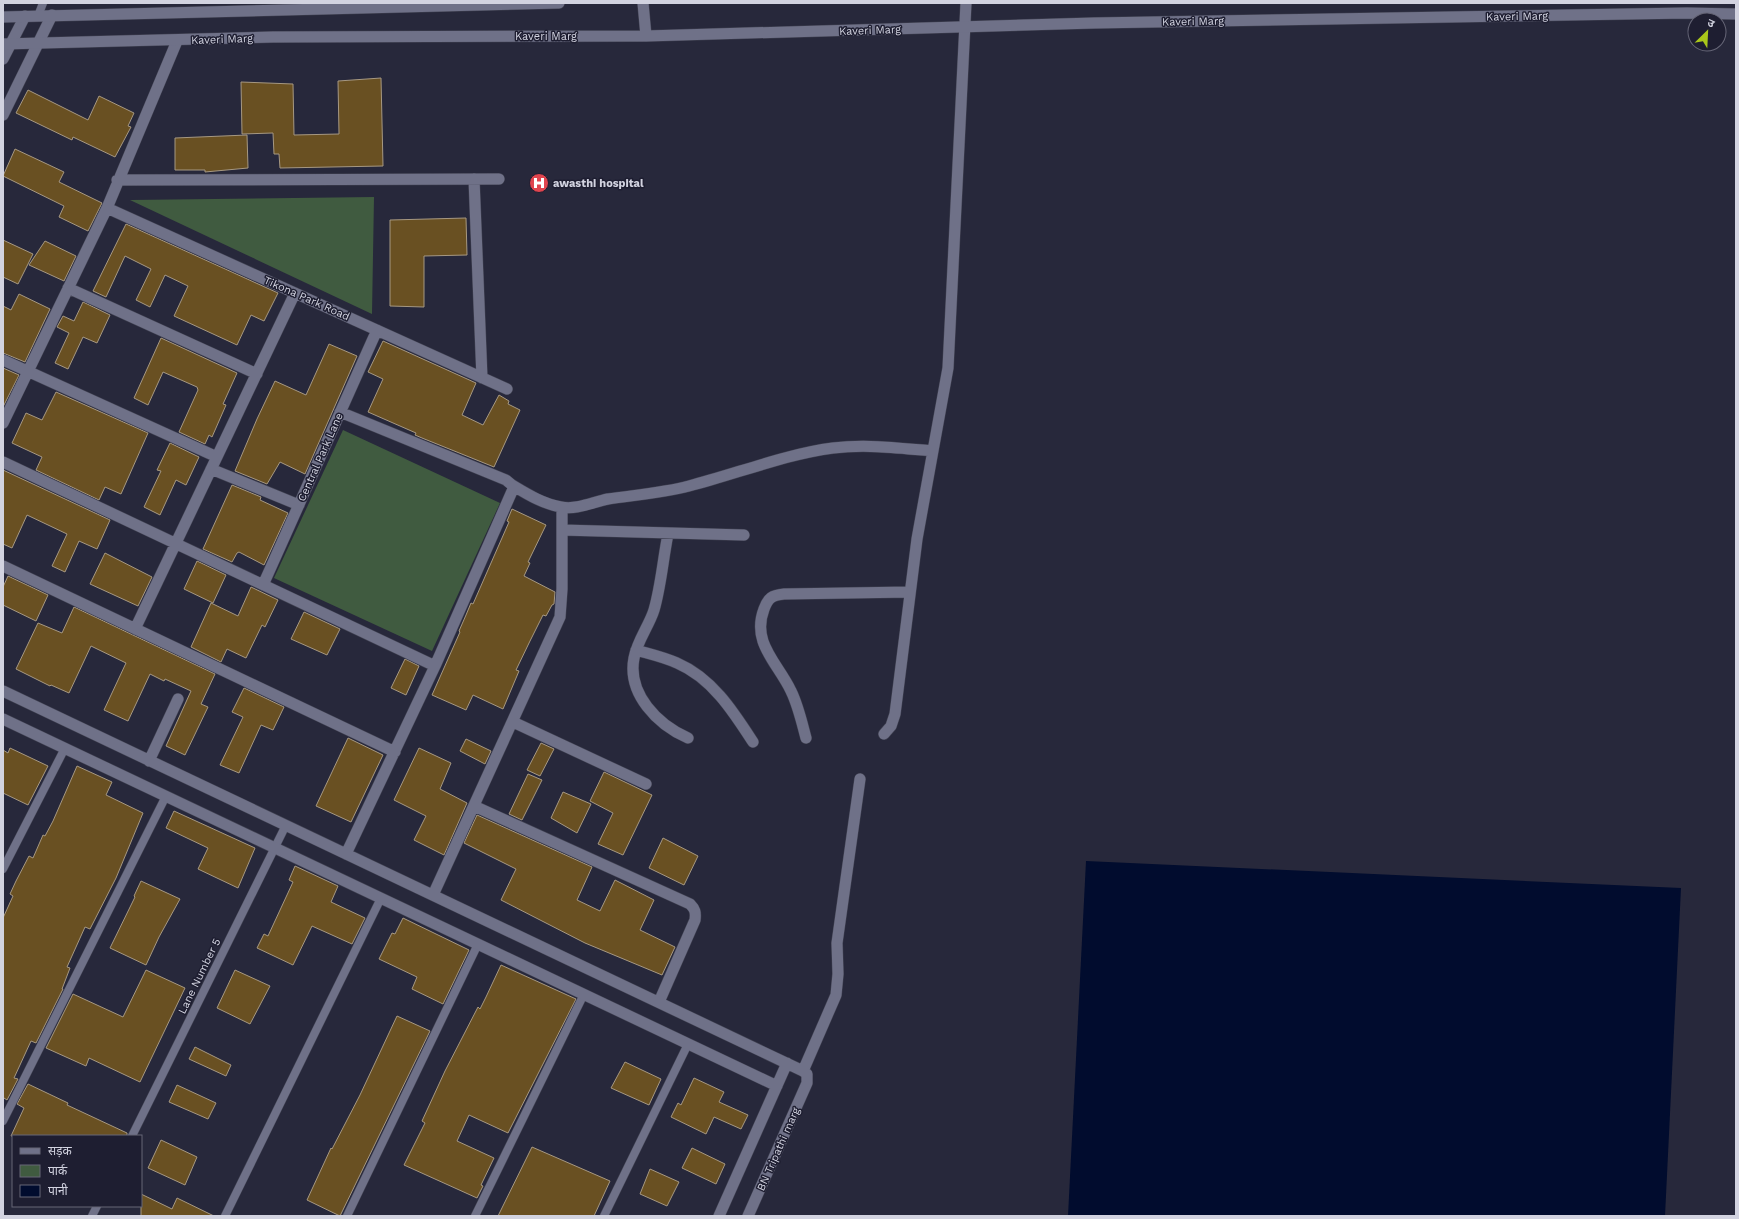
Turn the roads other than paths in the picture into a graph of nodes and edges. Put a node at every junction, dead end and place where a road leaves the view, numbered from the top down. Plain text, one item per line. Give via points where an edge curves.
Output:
1 (43, 3) edge
2 (559, 3) edge
3 (643, 3) edge
4 (966, 3) edge
5 (1736, 14) edge
6 (52, 15) junction
7 (25, 16) junction
8 (38, 16) junction
9 (3, 17) edge
10 (966, 27) junction
11 (646, 36) junction
12 (177, 40) junction
13 (38, 43) junction
14 (7, 44) edge
15 (3, 59) edge
16 (3, 115) edge
17 (498, 178) dead end
18 (474, 179) junction
19 (117, 180) junction
20 (107, 208) junction
21 (68, 288) junction
22 (295, 293) junction
23 (377, 330) junction
24 (3, 360) edge
25 (28, 371) junction
26 (256, 374) junction
27 (482, 378) junction
28 (507, 389) dead end
29 (340, 412) junction
30 (3, 423) edge
31 (933, 451) junction
32 (217, 457) junction
33 (3, 462) edge
34 (211, 469) junction
35 (512, 485) junction
36 (299, 505) junction
37 (562, 508) junction
38 (562, 530) junction
39 (668, 534) junction
40 (744, 535) dead end
41 (176, 543) junction
42 (3, 566) edge
43 (263, 585) junction
44 (910, 592) junction
45 (135, 629) junction
46 (636, 650) junction
47 (435, 666) junction
48 (3, 691) edge
49 (178, 699) dead end
50 (3, 719) edge
51 (513, 722) junction
52 (884, 734) dead end
53 (688, 738) dead end
54 (806, 738) dead end
55 (754, 742) dead end
56 (65, 748) junction
57 (395, 752) junction
58 (150, 760) junction
59 (860, 779) dead end
60 (646, 784) dead end
61 (166, 796) junction
62 (474, 806) junction
63 (286, 826) junction
64 (275, 848) junction
65 (346, 854) junction
66 (3, 869) edge
67 (432, 895) junction
68 (381, 898) junction
69 (478, 944) junction
70 (584, 994) junction
71 (659, 1002) junction
72 (688, 1044) junction
73 (787, 1063) junction
74 (803, 1071) junction
75 (777, 1086) junction
76 (3, 1121) edge
77 (132, 1135) edge
78 (96, 1207) edge
79 (92, 1216) edge
80 (225, 1216) edge
81 (347, 1216) edge
82 (475, 1216) edge
83 (604, 1216) edge
84 (719, 1216) edge
85 (748, 1216) edge

1 - 8 lane
2 - 6 street
3 - 11 street
4 - 10 street
5 - 10 street, Kaveri Marg
6 - 8 street
6 - 13 street
7 - 8 street
7 - 9 street
7 - 14 street
10 - 11 street, Kaveri Marg
10 - 31 street via 948,368
11 - 12 street, Kaveri Marg via 281,37
12 - 13 street, Kaveri Marg
12 - 19 street
13 - 14 street, Kaveri Marg
13 - 16 street
14 - 15 street
17 - 18 street
18 - 19 street
18 - 27 street
19 - 20 street
20 - 21 street
20 - 22 street, Tikona Park Road
21 - 25 street
21 - 26 street
22 - 23 street, Tikona Park Road
22 - 26 street
23 - 27 street, Tikona Park Road
23 - 29 street, Central Park Lane
24 - 25 street
25 - 30 street
25 - 32 street
26 - 32 street
27 - 28 street, Tikona Park Road
29 - 35 street via 506,480
29 - 36 street, Central Park Lane
31 - 37 street via 880,447 833,448 688,487
31 - 44 street
32 - 34 street
33 - 41 street
34 - 36 street
34 - 41 street
35 - 37 street via 541,502
35 - 47 street via 510,498
36 - 43 street, Central Park Lane
37 - 38 street
38 - 39 street
38 - 51 street via 560,617
39 - 40 street
39 - 46 street via 654,608
41 - 43 street
41 - 45 street
42 - 45 street
43 - 47 street
44 - 52 street via 895,714 891,726
44 - 54 street via 776,594 770,598 763,612 761,636 792,693
45 - 57 street
46 - 53 street via 633,667 646,706 654,717 673,732
46 - 55 street via 678,663 701,678 729,706
47 - 57 street
48 - 58 street
49 - 58 street
50 - 56 street
51 - 60 street
51 - 62 street
56 - 61 street
56 - 66 lane
57 - 65 street
58 - 63 street
59 - 74 street via 837,943 836,995
61 - 64 street
61 - 76 lane
62 - 67 street
62 - 71 street via 682,900 694,908 695,920
63 - 64 lane, Lane Number 5
63 - 65 street
64 - 68 street
64 - 77 lane, Lane Number 5
65 - 67 street
67 - 71 street
68 - 69 street
68 - 80 lane
69 - 70 street
69 - 81 lane
70 - 72 street
70 - 82 lane
71 - 73 street
72 - 75 street
72 - 83 lane
73 - 74 street
73 - 75 street
74 - 85 street, BN Tripathi marg via 807,1074 807,1083
75 - 84 street
78 - 79 lane

